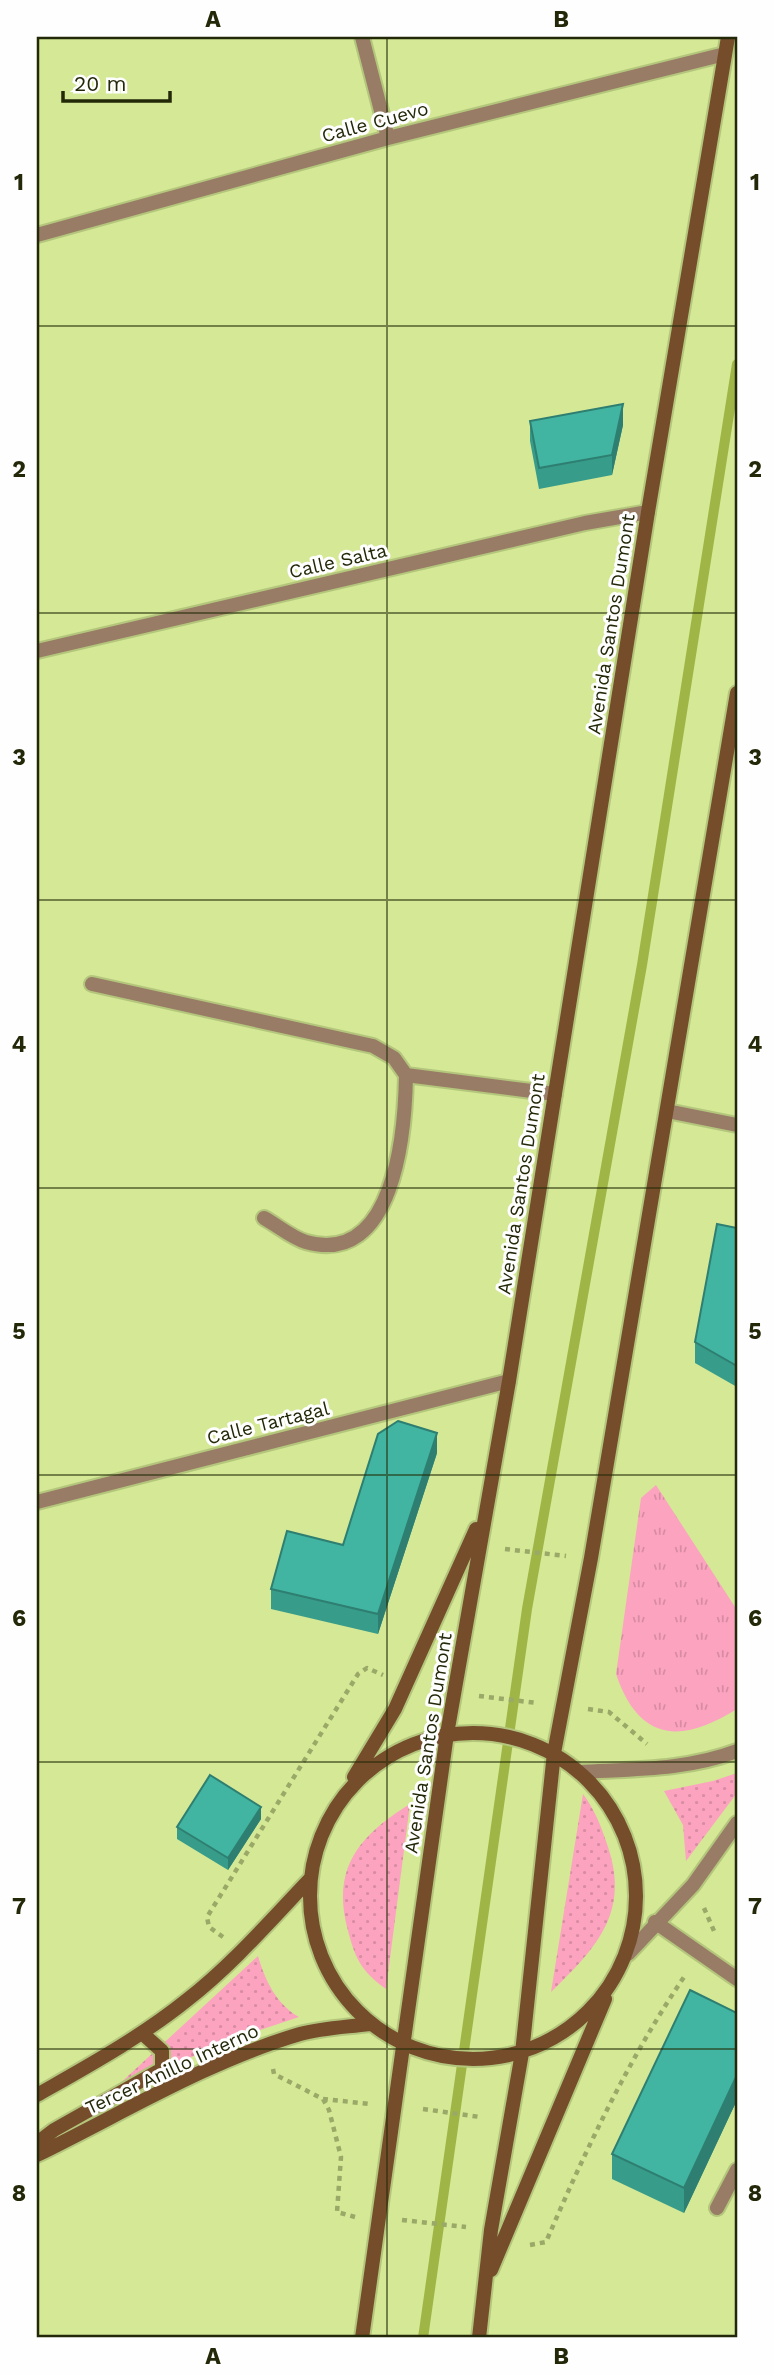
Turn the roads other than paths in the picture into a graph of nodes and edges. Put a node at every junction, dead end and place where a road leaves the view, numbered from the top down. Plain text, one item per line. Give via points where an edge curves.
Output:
1 (362, 37) edge
2 (727, 37) edge
3 (724, 54) junction
4 (388, 138) junction
5 (37, 235) edge
6 (648, 512) junction
7 (37, 651) edge
8 (737, 693) edge
9 (92, 985) dead end
10 (406, 1075) junction
11 (555, 1094) junction
12 (667, 1111) junction
13 (737, 1125) edge
14 (264, 1218) dead end
15 (509, 1381) junction
16 (37, 1503) edge
17 (486, 1505) junction
18 (447, 1734) junction
19 (737, 1751) edge
20 (554, 1753) junction
21 (581, 1772) junction
22 (337, 1805) junction
23 (737, 1824) edge
24 (310, 1879) junction
25 (655, 1922) junction
26 (628, 1954) junction
27 (614, 1979) junction
28 (737, 1979) edge
29 (369, 2024) junction
30 (142, 2033) junction
31 (404, 2046) junction
32 (522, 2053) junction
33 (37, 2095) edge
34 (37, 2143) edge
35 (37, 2155) edge
36 (737, 2170) edge
37 (717, 2208) dead end
38 (485, 2285) junction
39 (362, 2338) edge
40 (479, 2338) edge

1 - 4 street
2 - 3 main road, Avenida Santos Dumont
3 - 4 street, Calle Cuevo
3 - 6 main road, Avenida Santos Dumont
4 - 5 street, Calle Cuevo
6 - 7 street, Calle Salta
6 - 11 main road, Avenida Santos Dumont
8 - 12 main road
9 - 10 street via 373,1046 394,1058
10 - 11 street
10 - 14 street via 405,1116 395,1173 387,1197 358,1238 336,1245 304,1242
11 - 15 main road, Avenida Santos Dumont
12 - 13 street
12 - 20 main road via 592,1558
15 - 16 street, Calle Tartagal
15 - 17 main road, Avenida Santos Dumont
17 - 18 main road, Avenida Santos Dumont
17 - 22 main road via 406,1686
18 - 20 main road via 476,1733 533,1744
18 - 22 main road via 404,1748 376,1766
18 - 31 main road, Avenida Santos Dumont
19 - 21 street via 717,1759 653,1768
20 - 21 main road
20 - 32 main road
21 - 26 main road via 613,1809 633,1855 638,1904
22 - 24 main road via 319,1840
23 - 25 street via 693,1885
24 - 29 main road via 310,1920 321,1959 341,1994
24 - 30 main road, Tercer Anillo Interno via 243,1951
25 - 26 street
25 - 28 street
26 - 27 main road
27 - 32 main road via 603,1997 567,2031
27 - 38 main road
29 - 31 main road
29 - 35 main road, Tercer Anillo Interno via 303,2033 217,2065
30 - 33 main road, Tercer Anillo Interno
30 - 34 main road via 162,2051 162,2069
31 - 32 main road via 428,2054 495,2059
31 - 39 main road, Avenida Santos Dumont
32 - 38 main road
36 - 37 street
38 - 40 main road

